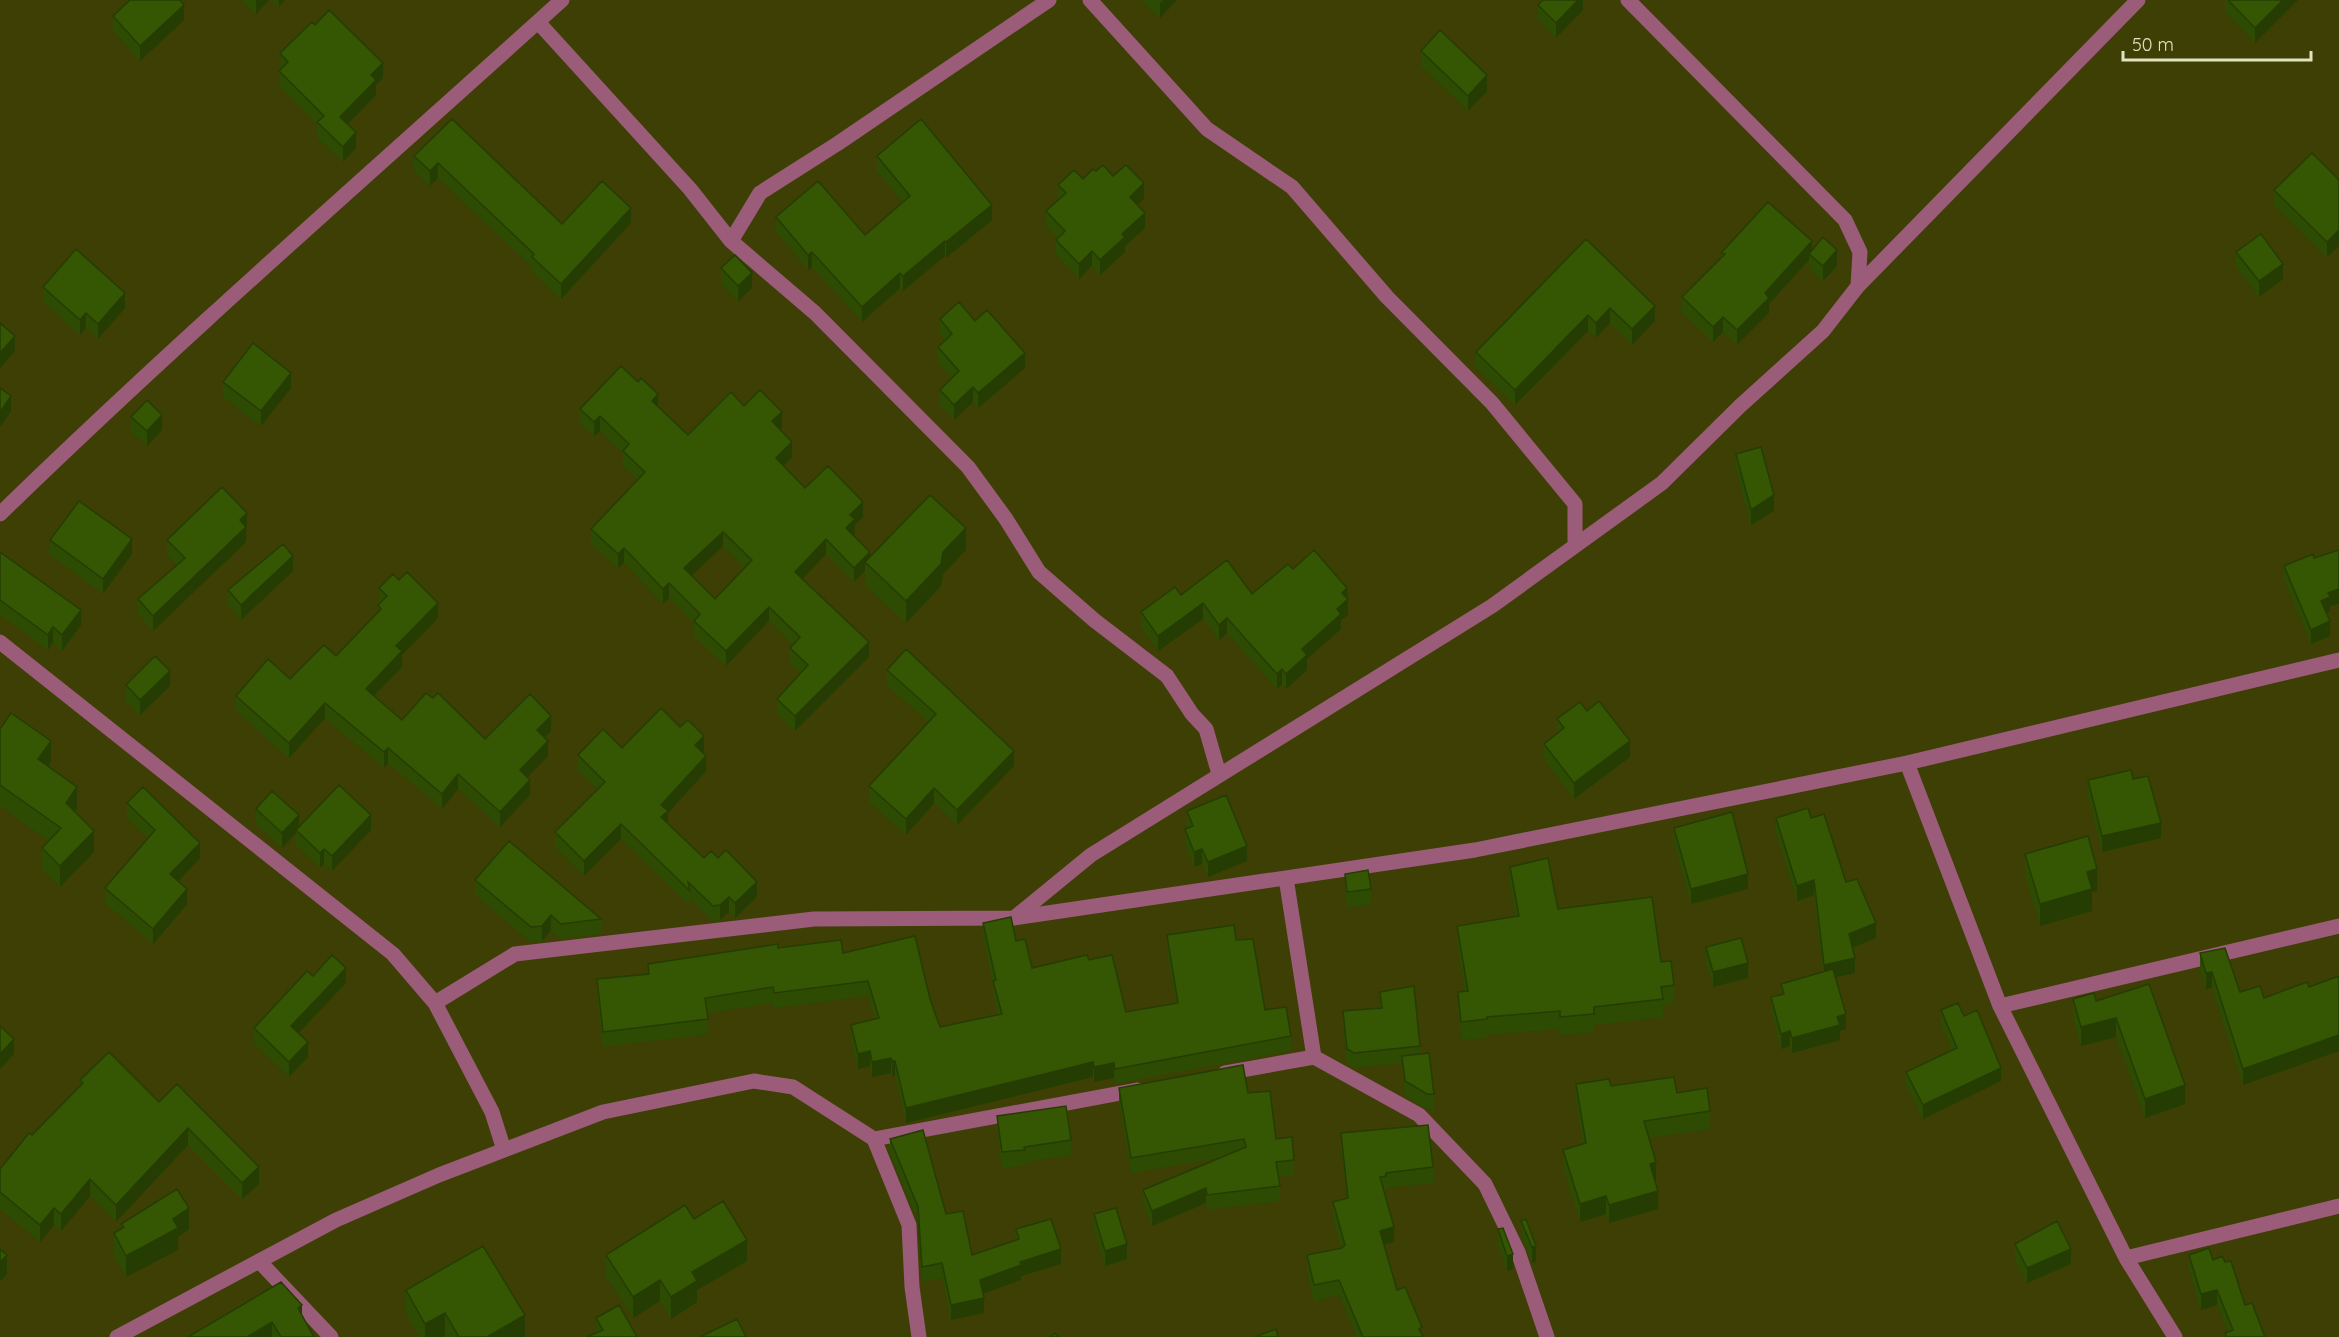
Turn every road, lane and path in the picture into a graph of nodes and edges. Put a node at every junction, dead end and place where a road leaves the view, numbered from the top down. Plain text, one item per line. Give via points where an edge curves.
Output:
1 (562, 0) edge
2 (1049, 0) edge
3 (1090, 0) edge
4 (1628, 0) edge
5 (2138, 0) edge
6 (538, 22) junction
7 (731, 241) junction
8 (1858, 286) junction
9 (0, 514) edge
10 (1575, 546) junction
11 (0, 642) edge
12 (2339, 660) edge
13 (1907, 763) junction
14 (1219, 774) junction
15 (1286, 878) junction
16 (1014, 918) junction
17 (2339, 926) edge
18 (435, 1003) junction
19 (2000, 1006) junction
20 (1314, 1057) junction
21 (1210, 1076) edge
22 (1151, 1087) edge
23 (874, 1139) junction
24 (504, 1150) junction
25 (2339, 1206) edge
26 (2126, 1258) junction
27 (259, 1261) junction
28 (117, 1337) edge
29 (331, 1337) edge
30 (920, 1337) edge
31 (1547, 1337) edge
32 (2175, 1337) edge

1 - 6 street
2 - 7 street via 760,193
3 - 10 street via 1207,129 1292,187 1386,297 1492,403 1575,504
4 - 8 street via 1845,220 1860,252
5 - 8 street
6 - 7 street via 690,189
6 - 9 street via 207,319
7 - 14 street via 815,313 968,467 1039,572 1167,676 1206,729
8 - 10 street via 1823,331 1662,483
10 - 14 street via 1492,606
11 - 18 street via 393,954
12 - 13 street
13 - 15 street via 1475,850
13 - 19 street
14 - 16 street via 1091,855
15 - 16 street
15 - 20 street
16 - 18 street via 814,919 514,954
17 - 19 street
18 - 24 street via 492,1112
19 - 26 street
20 - 21 street
20 - 31 street via 1419,1115 1485,1184 1518,1252
22 - 23 street
23 - 24 street via 793,1087 754,1081 603,1112
23 - 30 street via 909,1225 912,1287
24 - 27 street via 336,1220
25 - 26 street
26 - 32 street
27 - 28 street
27 - 29 street

